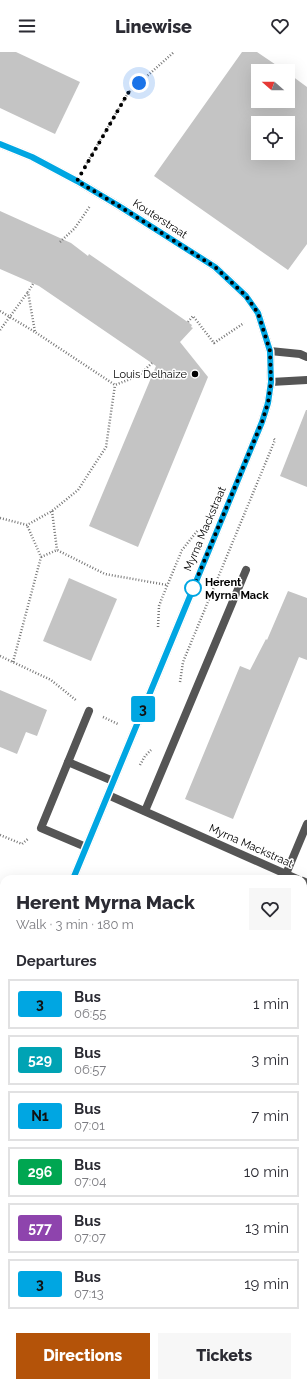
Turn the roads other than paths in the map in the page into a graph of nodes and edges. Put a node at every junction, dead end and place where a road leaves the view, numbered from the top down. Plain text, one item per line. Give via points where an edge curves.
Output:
1 (0, 144) edge
2 (270, 351) junction
3 (307, 357) edge
4 (307, 380) edge
5 (271, 382) junction
6 (246, 570) dead end
7 (89, 711) road end
8 (68, 762) junction
9 (113, 781) junction
10 (108, 795) junction
11 (145, 811) junction
12 (307, 824) edge
13 (86, 847) junction
14 (286, 874) joint
15 (75, 875) edge

1 - 2 street, Kouterstraat via 32,157 77,181 215,267 246,296 258,313
2 - 3 street
2 - 5 street, Kouterstraat
4 - 5 street
5 - 9 street, Myrna Mackstraat via 262,422
6 - 11 street
7 - 8 street
8 - 9 street
8 - 13 street via 40,828
9 - 10 street, Myrna Mackstraat
10 - 11 street, Myrna Mackstraat
10 - 13 street, Myrna Mackstraat
11 - 14 street, Myrna Mackstraat
12 - 14 street
13 - 15 street, Myrna Mackstraat

